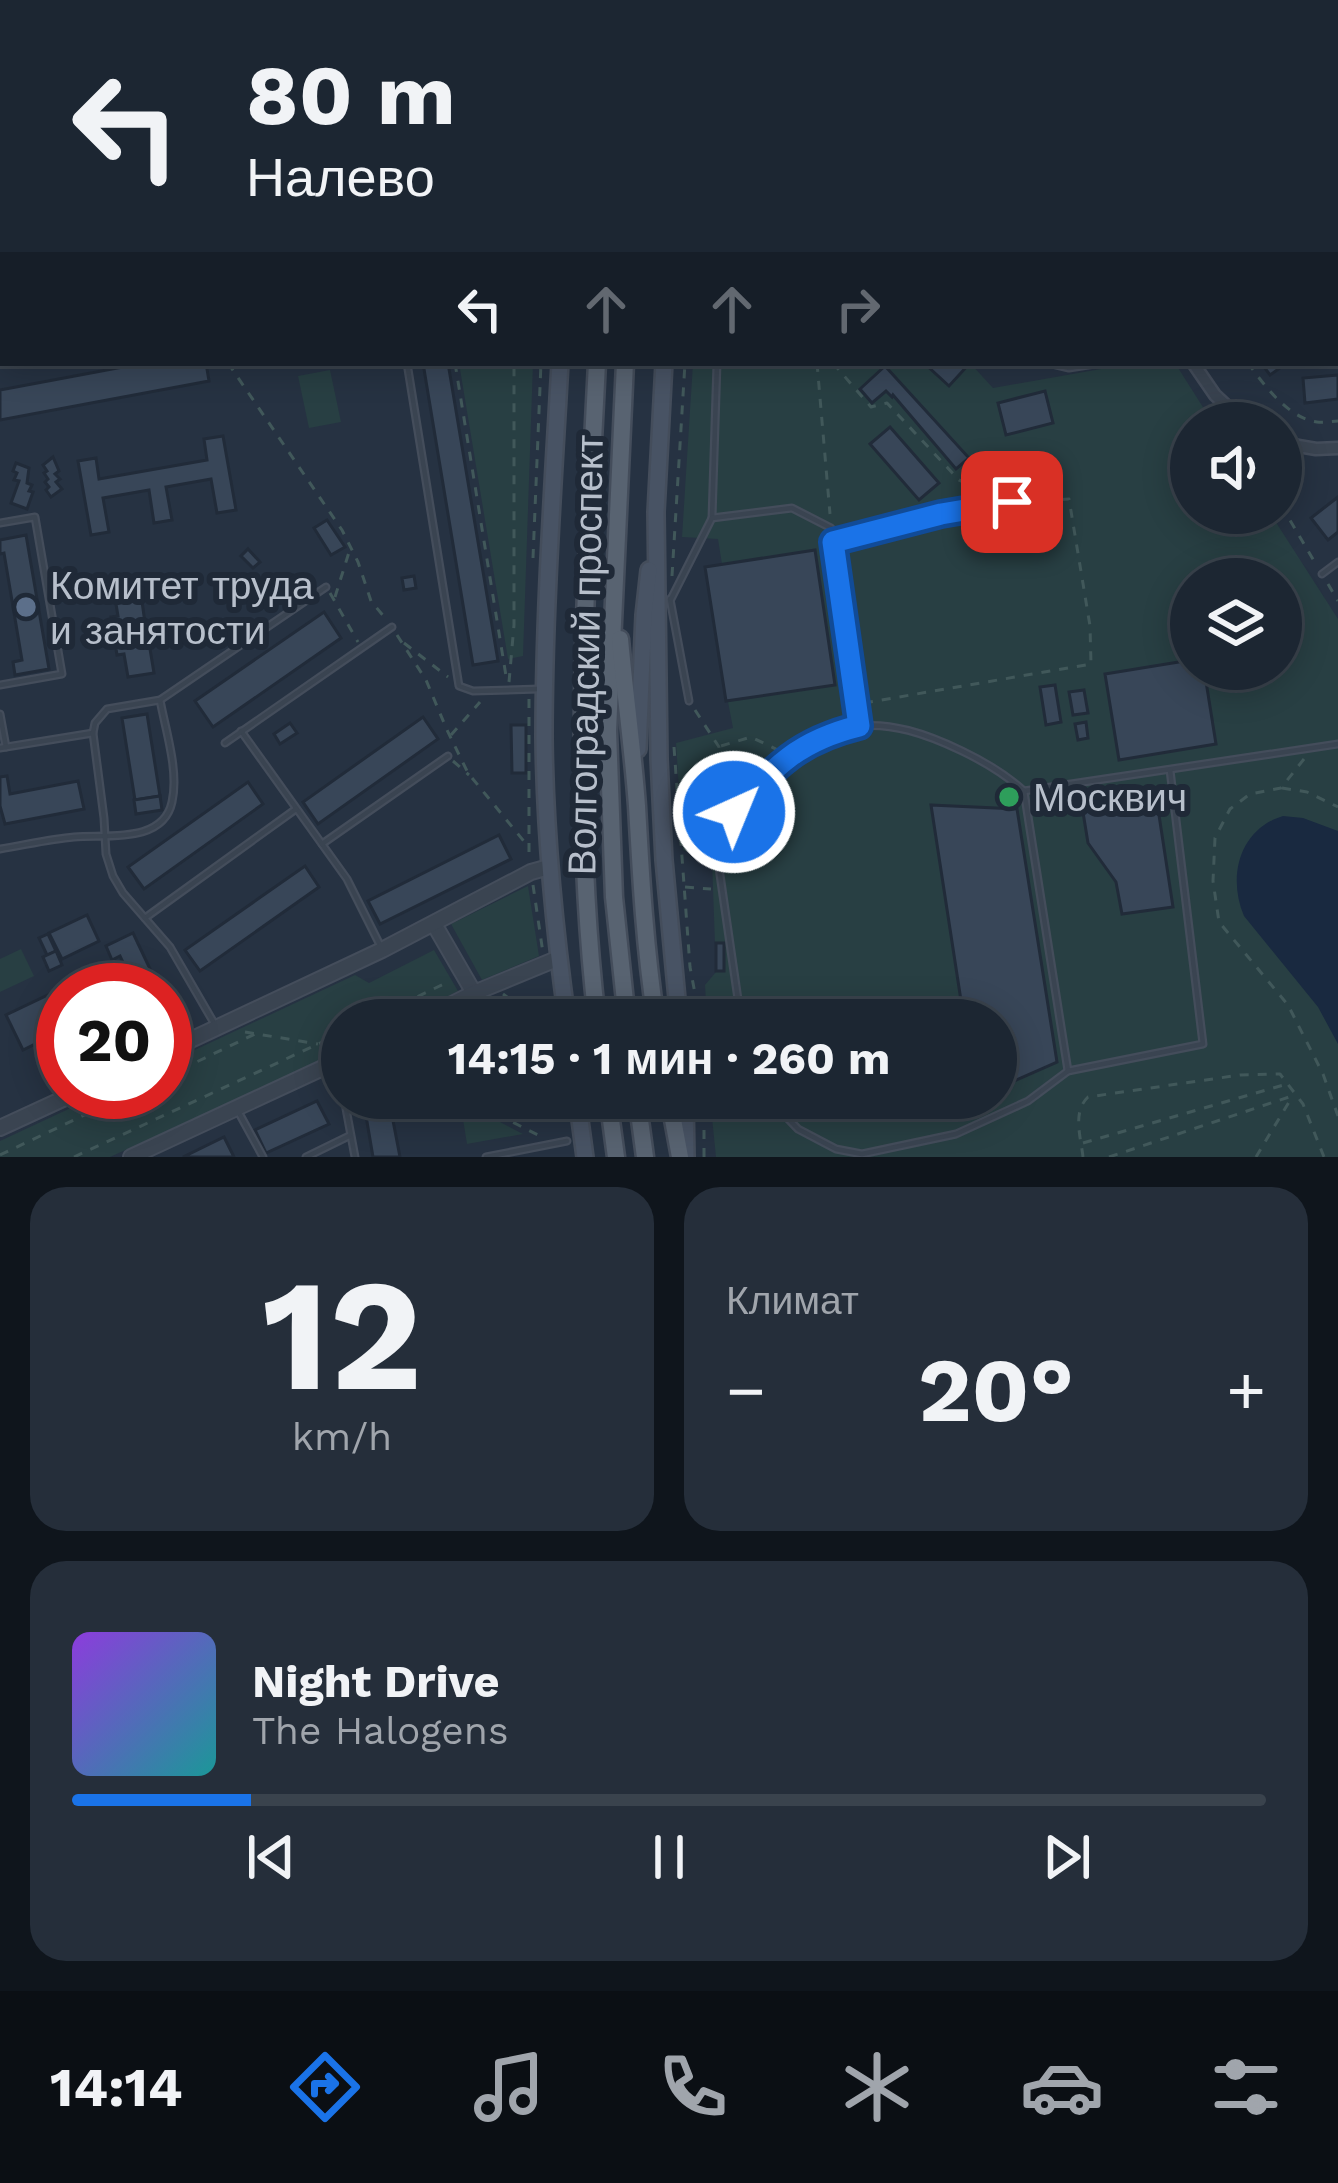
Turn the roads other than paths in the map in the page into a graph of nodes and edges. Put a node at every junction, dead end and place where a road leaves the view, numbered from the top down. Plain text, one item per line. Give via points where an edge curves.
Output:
1 (407, 366) edge
2 (560, 366) edge
3 (597, 366) edge
4 (625, 366) edge
5 (664, 366) edge
6 (717, 366) edge
7 (1061, 366) edge
8 (1094, 366) edge
9 (1195, 366) edge
10 (1222, 402) edge
11 (1302, 446) edge
12 (1338, 448) edge
13 (1012, 502) road end
14 (656, 512) junction
15 (712, 518) junction
16 (0, 523) edge
17 (833, 542) junction
18 (1338, 562) edge
19 (1322, 574) road end
20 (614, 580) junction
21 (326, 586) road end
22 (665, 599) junction
23 (392, 627) road end
24 (0, 685) edge
25 (544, 689) junction
26 (160, 700) junction
27 (689, 701) road end
28 (0, 714) edge
29 (859, 726) junction
30 (241, 731) junction
31 (93, 733) junction
32 (225, 743) dead end
33 (1338, 744) edge
34 (3, 748) edge
35 (448, 756) road end
36 (1170, 770) junction
37 (1024, 791) junction
38 (637, 806) junction
39 (296, 809) junction
40 (105, 836) junction
41 (322, 844) junction
42 (0, 849) edge
43 (549, 867) junction
44 (145, 918) junction
45 (434, 925) junction
46 (382, 950) junction
47 (559, 958) junction
48 (475, 993) junction
49 (463, 999) edge
50 (564, 999) edge
51 (595, 999) edge
52 (625, 999) edge
53 (654, 999) edge
54 (678, 999) edge
55 (738, 999) edge
56 (217, 1028) junction
57 (192, 1040) edge
58 (321, 1069) edge
59 (1068, 1071) junction
60 (1017, 1106) edge
61 (237, 1108) junction
62 (36, 1109) edge
63 (348, 1119) edge
64 (580, 1119) edge
65 (611, 1119) edge
66 (640, 1119) edge
67 (674, 1119) edge
68 (686, 1119) edge
69 (788, 1119) edge
70 (989, 1119) edge
71 (2, 1122) edge
72 (352, 1135) junction
73 (567, 1141) dead end
74 (131, 1157) edge
75 (263, 1157) edge
76 (306, 1157) edge
77 (356, 1157) edge
78 (486, 1157) edge
79 (585, 1157) edge
80 (616, 1157) edge
81 (645, 1157) edge
82 (682, 1157) edge

1 - 25 lane via 459,686
2 - 25 main road
3 - 51 main road, Волгоградский проспект via 580,772
4 - 20 main road, Волгоградский проспект
5 - 14 main road
6 - 15 lane
7 - 8 lane
9 - 10 street
11 - 12 street
13 - 17 lane
14 - 22 main road
14 - 38 main road
15 - 17 lane via 792,508 831,528
15 - 22 lane
16 - 24 lane via 35,517 62,674
17 - 29 lane
18 - 19 lane
20 - 38 main road
20 - 52 main road, Волгоградский проспект via 609,802
21 - 26 lane
22 - 27 lane
22 - 54 main road via 659,759
23 - 30 lane
25 - 43 main road
26 - 31 lane via 107,709
26 - 40 lane via 174,782 170,811 145,831
28 - 34 lane
29 - 37 lane via 933,737
29 - 55 lane via 808,742 734,812 718,861
30 - 32 lane
30 - 39 lane
31 - 34 lane
31 - 40 lane
33 - 36 lane
35 - 41 lane
36 - 37 lane
36 - 59 lane via 1203,1044
37 - 59 lane
38 - 53 main road
39 - 41 lane
39 - 44 lane
40 - 42 lane
40 - 44 lane via 112,877
41 - 46 lane
43 - 45 street
43 - 47 main road
44 - 56 lane
45 - 46 street
45 - 48 street
46 - 56 street
47 - 48 street
47 - 50 main road
48 - 49 street
56 - 57 street
58 - 61 street
59 - 60 lane
61 - 74 street
61 - 75 lane
62 - 71 street
63 - 72 lane
64 - 79 main road
65 - 80 main road
66 - 81 main road
67 - 82 main road
68 - 82 main road
69 - 70 lane via 836,1149 862,1154
72 - 76 lane
72 - 77 lane
73 - 78 lane

